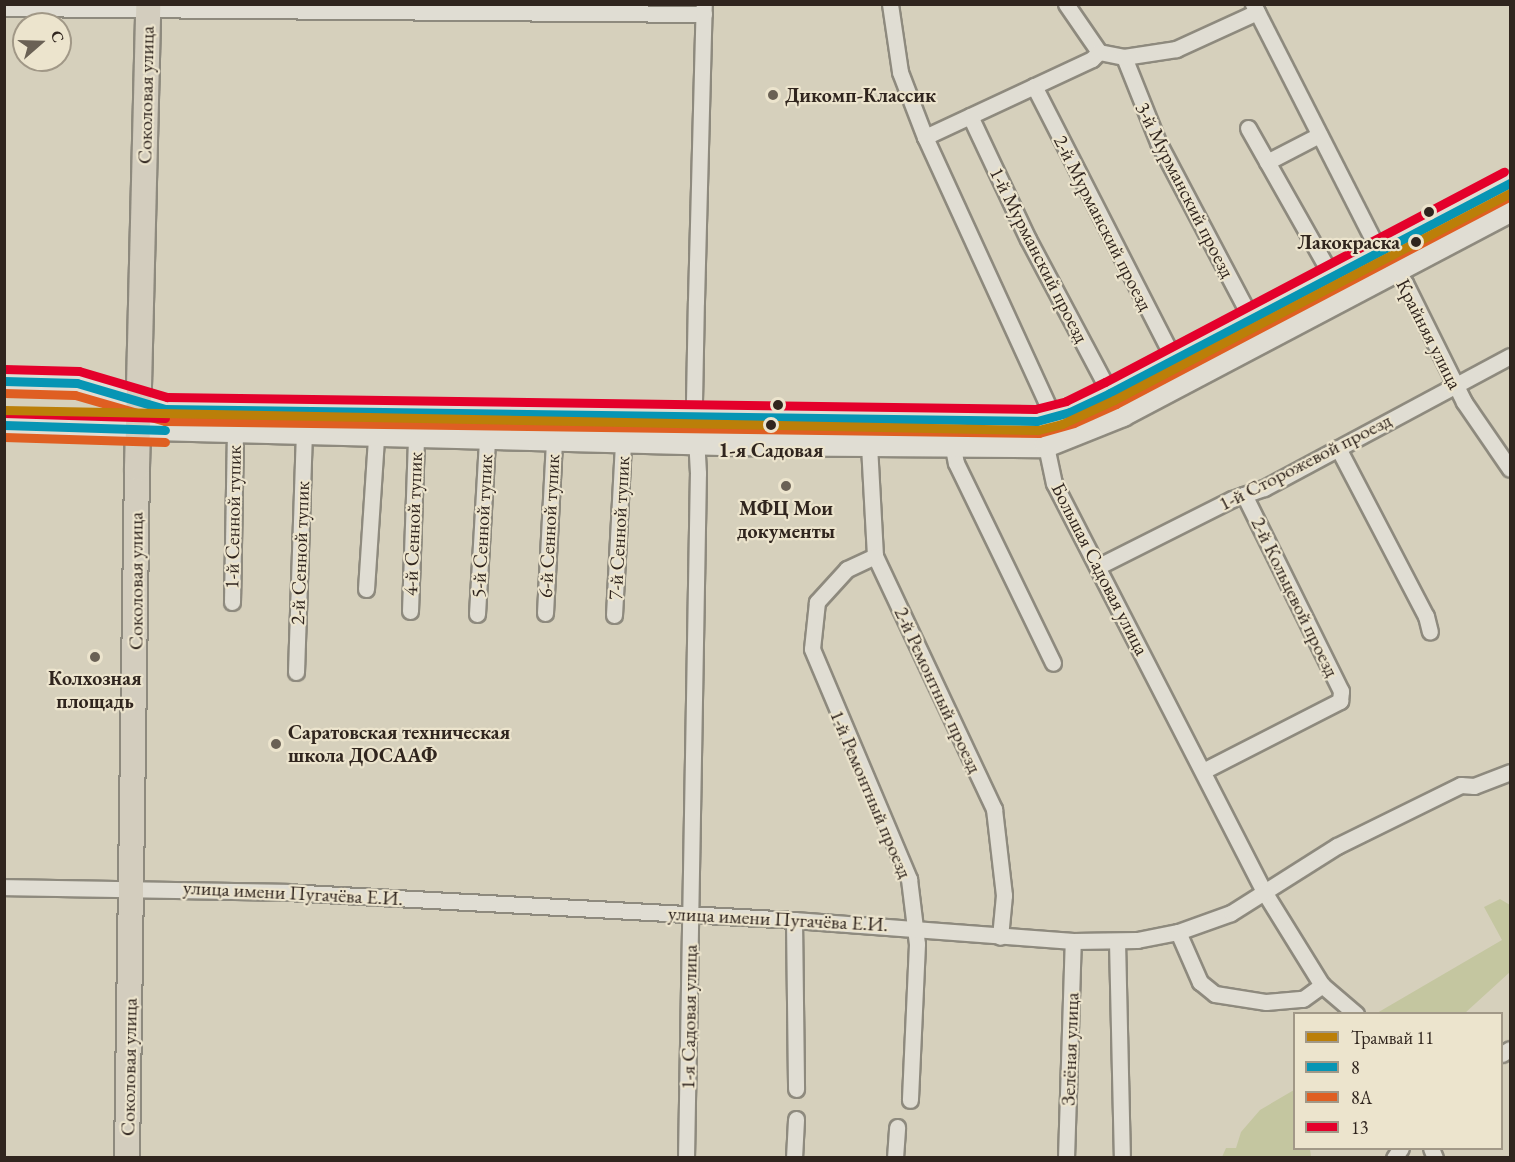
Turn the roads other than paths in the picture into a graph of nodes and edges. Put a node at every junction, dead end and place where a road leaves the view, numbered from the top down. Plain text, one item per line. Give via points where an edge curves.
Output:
1 (890, 4) edge
2 (1066, 4) edge
3 (148, 7) edge
4 (4, 8) edge
5 (1255, 8) edge
6 (704, 9) edge
7 (1099, 52) junction
8 (1124, 57) junction
9 (1034, 86) junction
10 (970, 116) junction
11 (1248, 128) dead end
12 (1319, 135) junction
13 (925, 137) junction
14 (1267, 162) junction
15 (1510, 183) edge
16 (1510, 211) edge
17 (1382, 252) junction
18 (1396, 271) junction
19 (1333, 278) junction
20 (1252, 320) junction
21 (1510, 356) edge
22 (1174, 360) junction
23 (4, 381) edge
24 (1455, 385) junction
25 (1110, 393) junction
26 (139, 403) junction
27 (695, 417) junction
28 (1053, 417) junction
29 (4, 425) edge
30 (138, 430) junction
31 (234, 432) junction
32 (304, 435) junction
33 (376, 436) junction
34 (416, 437) junction
35 (487, 438) junction
36 (554, 440) junction
37 (623, 441) junction
38 (697, 443) junction
39 (869, 445) junction
40 (1046, 446) junction
41 (953, 448) junction
42 (1338, 448) junction
43 (1510, 469) edge
44 (1244, 495) junction
45 (874, 556) junction
46 (1099, 566) junction
47 (366, 589) dead end
48 (232, 603) dead end
49 (410, 611) dead end
50 (545, 613) dead end
51 (477, 614) dead end
52 (614, 615) dead end
53 (1430, 632) dead end
54 (1053, 663) dead end
55 (296, 672) dead end
56 (1204, 770) junction
57 (1510, 772) edge
58 (4, 887) edge
59 (132, 887) junction
60 (1263, 890) junction
61 (690, 915) junction
62 (794, 920) junction
63 (913, 927) junction
64 (1178, 932) junction
65 (1000, 937) junction
66 (1073, 941) junction
67 (1117, 941) junction
68 (1322, 985) junction
69 (1354, 1012) edge
70 (796, 1089) dead end
71 (910, 1100) dead end
72 (796, 1119) dead end
73 (897, 1127) dead end
74 (127, 1158) edge
75 (686, 1158) edge
76 (794, 1158) edge
77 (895, 1158) edge
78 (1066, 1158) edge
79 (1122, 1158) edge

1 - 13 street via 900,72
2 - 7 street
3 - 4 street
3 - 6 street
3 - 26 main road, Соколовая улица
5 - 8 street via 1176,49
5 - 12 street, Крайняя улица
6 - 27 street, 1-я Садовая улица
7 - 8 street
7 - 9 street
8 - 20 street, 3-й Мурманский проезд via 1158,142
9 - 10 street
9 - 22 street, 2-й Мурманский проезд
10 - 13 street
10 - 25 street, 1-й Мурманский проезд via 1023,229
11 - 14 street
12 - 14 street
12 - 17 street, Крайняя улица
13 - 28 street
14 - 19 street
15 - 17 main road
16 - 18 main road
17 - 18 street, Крайняя улица
17 - 19 main road
18 - 24 street, Крайняя улица
18 - 40 main road via 1123,416
19 - 20 main road
20 - 22 main road
21 - 24 street, 1-й Сторожевой проезд
22 - 25 main road
23 - 26 main road via 77,383
24 - 42 street, 1-й Сторожевой проезд
24 - 43 street, Крайняя улица via 1484,436
25 - 28 main road
26 - 27 main road via 165,409
26 - 30 main road, Соколовая улица
27 - 28 main road via 1018,423
27 - 38 street, 1-я Садовая улица
28 - 40 street, Большая Садовая улица
29 - 30 main road
30 - 31 main road
30 - 59 main road, Соколовая улица
31 - 32 main road
31 - 48 street, 1-й Сенной тупик
32 - 33 main road
32 - 55 street, 2-й Сенной тупик
33 - 34 main road
33 - 47 street
34 - 35 main road
34 - 49 street, 4-й Сенной тупик
35 - 36 main road
35 - 51 street, 5-й Сенной тупик
36 - 37 main road
36 - 50 street, 6-й Сенной тупик
37 - 38 main road
37 - 52 street, 7-й Сенной тупик
38 - 39 main road
38 - 61 street, 1-я Садовая улица
39 - 41 main road
39 - 45 street, 2-й Ремонтный проезд
40 - 41 main road
40 - 46 street, Большая Садовая улица via 1054,483
41 - 54 street via 956,463
42 - 44 street, 1-й Сторожевой проезд
42 - 53 street via 1426,616
44 - 46 street, 1-й Сторожевой проезд
44 - 56 street, 2-й Кольцевой проезд via 1341,691 1340,701
45 - 63 street, 1-й Ремонтный проезд via 847,569 817,602 812,649 909,879
45 - 65 street, 2-й Ремонтный проезд via 994,808 1004,895
46 - 56 street, Большая Садовая улица
56 - 60 street, Большая Садовая улица
57 - 60 street, улица имени Пугачёва Е.И. via 1474,786 1461,785 1337,846
58 - 59 street, улица имени Пугачёва Е.И.
59 - 61 street, улица имени Пугачёва Е.И.
59 - 74 main road, Соколовая улица
60 - 64 street, улица имени Пугачёва Е.И. via 1231,913
60 - 68 street, Большая Садовая улица
61 - 62 street, улица имени Пугачёва Е.И.
61 - 75 street, 1-я Садовая улица
62 - 63 street, улица имени Пугачёва Е.И.
62 - 70 street
63 - 65 street, улица имени Пугачёва Е.И.
63 - 71 street, 1-й Ремонтный проезд via 917,944
64 - 67 street, улица имени Пугачёва Е.И.
64 - 68 street via 1200,982 1215,994 1266,1002 1303,999
65 - 66 street, улица имени Пугачёва Е.И.
66 - 67 street, улица имени Пугачёва Е.И.
66 - 78 street, Зелёная улица
67 - 79 street
68 - 69 street, Большая Садовая улица
72 - 76 street
73 - 77 street

